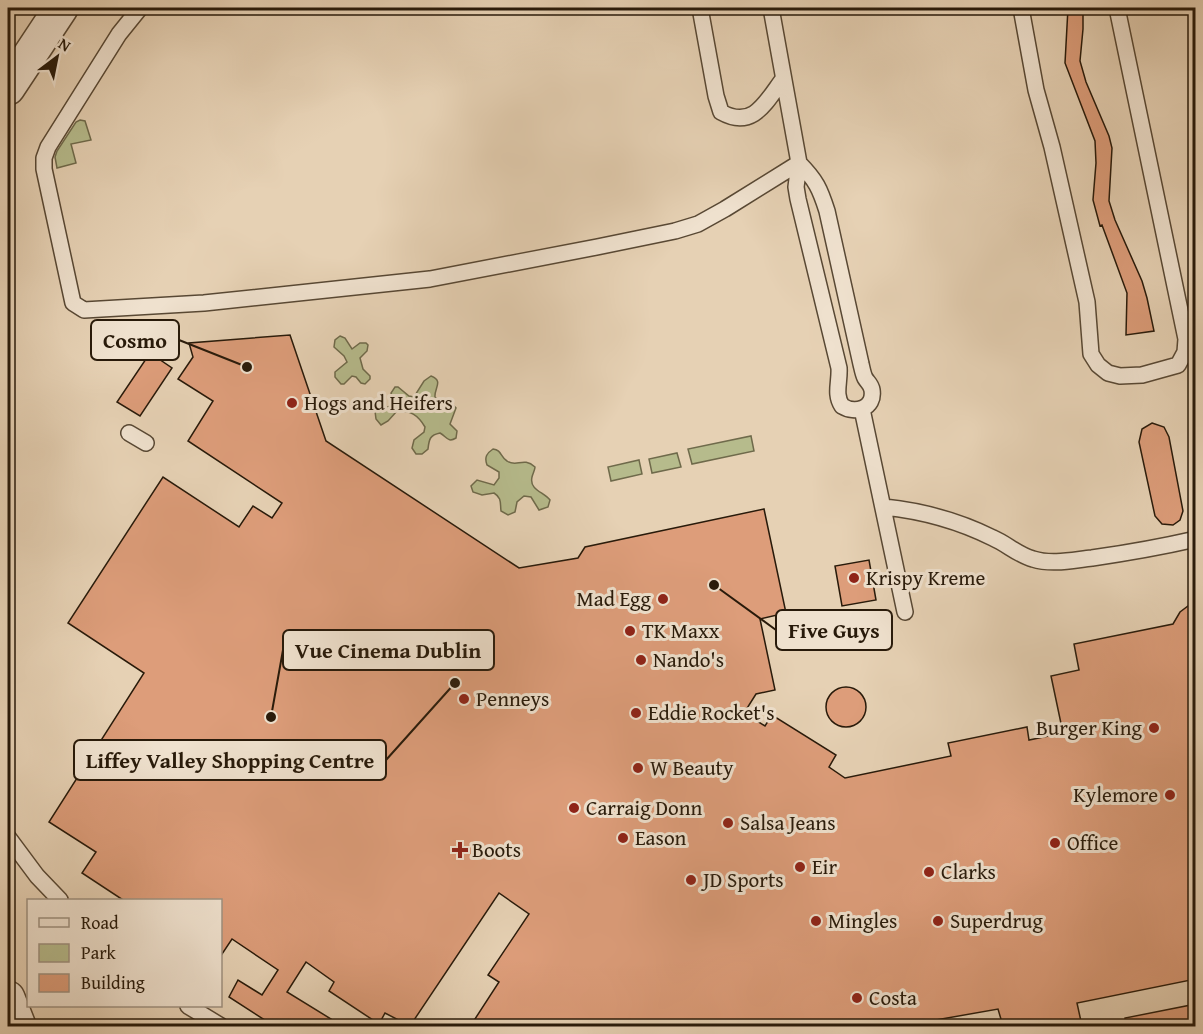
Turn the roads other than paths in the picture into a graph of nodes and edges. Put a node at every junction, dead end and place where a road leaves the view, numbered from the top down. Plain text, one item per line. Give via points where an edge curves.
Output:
1 (61, 8) edge
2 (140, 8) edge
3 (700, 8) edge
4 (771, 8) edge
5 (1021, 8) edge
6 (1117, 8) edge
7 (783, 79) junction
8 (8, 88) edge
9 (799, 163) junction
10 (862, 409) junction
11 (129, 433) dead end
12 (146, 443) dead end
13 (884, 507) junction
14 (1196, 539) edge
15 (905, 612) dead end
16 (8, 837) edge
17 (59, 899) edge
18 (8, 998) edge
19 (191, 1007) edge
20 (19, 1026) edge
21 (221, 1026) edge

1 - 8 street
2 - 9 lane via 119,34 44,158 73,303 84,310 204,303 430,279 608,245 698,224
3 - 7 lane via 721,112 737,119 752,116
4 - 7 lane
5 - 6 lane via 1036,90 1087,302 1091,354 1108,373 1120,376 1142,375 1178,364 1185,352 1186,339
7 - 9 lane
9 - 10 lane via 819,187 827,211 861,364 872,387 872,399
9 - 10 lane via 796,187 839,368 837,395 842,406 853,411
10 - 13 lane
11 - 12 lane
13 - 14 lane via 917,510 957,523 1032,559 1048,562 1128,553
13 - 15 lane
16 - 17 lane
18 - 20 street
19 - 21 lane

